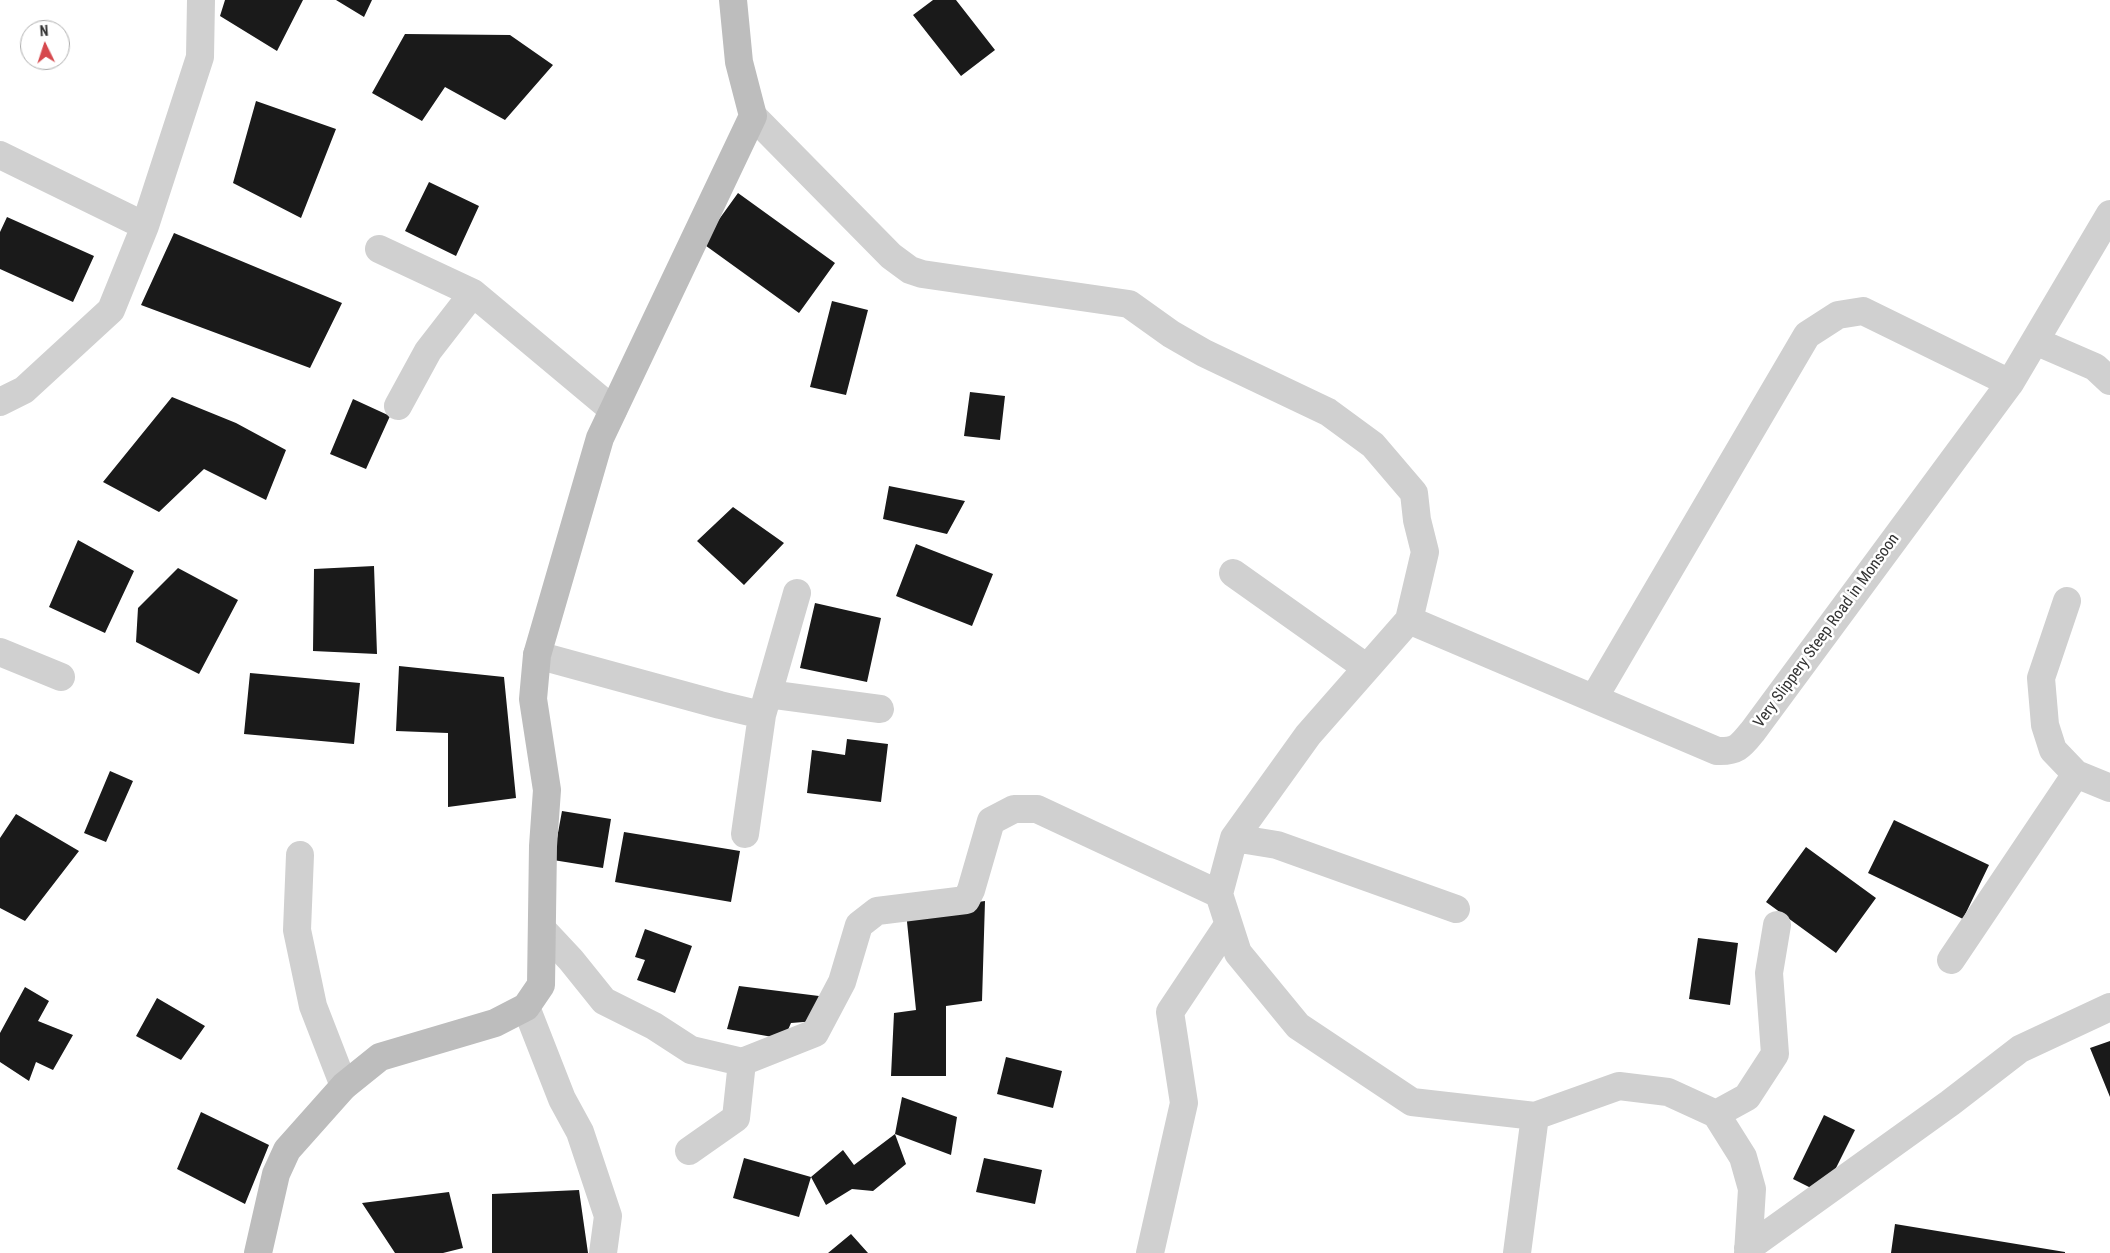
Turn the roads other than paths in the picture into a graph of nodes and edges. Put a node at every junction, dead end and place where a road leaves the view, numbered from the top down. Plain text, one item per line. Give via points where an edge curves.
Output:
1 (201, 0) edge
2 (733, 0) edge
3 (753, 116) junction
4 (0, 156) edge
5 (2110, 214) edge
6 (145, 226) junction
7 (379, 249) dead end
8 (473, 293) junction
9 (2035, 341) junction
10 (2110, 381) edge
11 (2010, 383) junction
12 (0, 402) edge
13 (398, 406) dead end
14 (613, 410) junction
15 (1233, 573) dead end
16 (797, 592) dead end
17 (2067, 601) dead end
18 (1409, 620) junction
19 (0, 652) edge
20 (537, 655) junction
21 (1367, 668) junction
22 (61, 677) dead end
23 (1594, 698) junction
24 (765, 704) junction
25 (880, 709) dead end
26 (2076, 774) junction
27 (2110, 788) edge
28 (745, 834) dead end
29 (1234, 838) junction
30 (300, 855) dead end
31 (1219, 894) junction
32 (1456, 909) dead end
33 (1228, 925) junction
34 (1777, 925) dead end
35 (542, 929) junction
36 (1951, 960) dead end
37 (526, 1007) junction
38 (2110, 1007) edge
39 (742, 1062) junction
40 (344, 1086) junction
41 (1716, 1114) junction
42 (1534, 1116) junction
43 (689, 1151) dead end
44 (1748, 1250) edge
45 (258, 1253) edge
46 (603, 1253) edge
47 (1150, 1253) edge
48 (1517, 1253) edge

1 - 6 street via 200,57
2 - 3 main road via 739,62
3 - 14 main road
3 - 18 street via 890,256 910,270 1129,304 1204,353 1328,412 1373,445 1414,493 1425,552
4 - 6 street
5 - 9 street, Very Slippery Steep Road in Monsoon
6 - 12 street via 111,310 24,390
7 - 8 street
8 - 13 street via 428,351
8 - 14 street
9 - 10 street via 2095,367
9 - 11 street, Very Slippery Steep Road in Monsoon
11 - 23 street, Very Slippery Steep Road in Monsoon via 1742,745 1730,752 1717,751
11 - 23 street via 1863,311 1838,315 1807,335
14 - 20 main road via 600,438
15 - 21 street
16 - 24 street
17 - 26 street via 2041,678 2045,725 2053,750
18 - 21 street
18 - 23 street, Very Slippery Steep Road in Monsoon
19 - 22 street
20 - 24 street via 720,705
20 - 35 main road via 533,699 547,790
21 - 29 street via 1308,736
24 - 25 street
24 - 28 street
26 - 27 street
26 - 36 street
29 - 31 street
29 - 32 street via 1277,845
30 - 40 street via 297,930 313,1006
31 - 33 street
31 - 39 street via 1037,808 1014,810 991,821 966,900 877,911 859,925 842,982 815,1033
33 - 42 street via 1238,953 1298,1026 1412,1102
33 - 47 street via 1170,1012 1184,1104
34 - 41 street via 1769,974 1775,1054 1747,1097
35 - 37 main road via 541,985
35 - 39 street via 604,1001 654,1026 691,1050
37 - 40 main road via 494,1023 380,1057
37 - 46 street via 562,1099 580,1132 608,1216
38 - 44 street via 2020,1049
39 - 43 street via 736,1118
40 - 45 main road via 287,1150 276,1174
41 - 42 street via 1668,1092 1619,1086
41 - 44 street via 1743,1157 1752,1189
42 - 48 street

